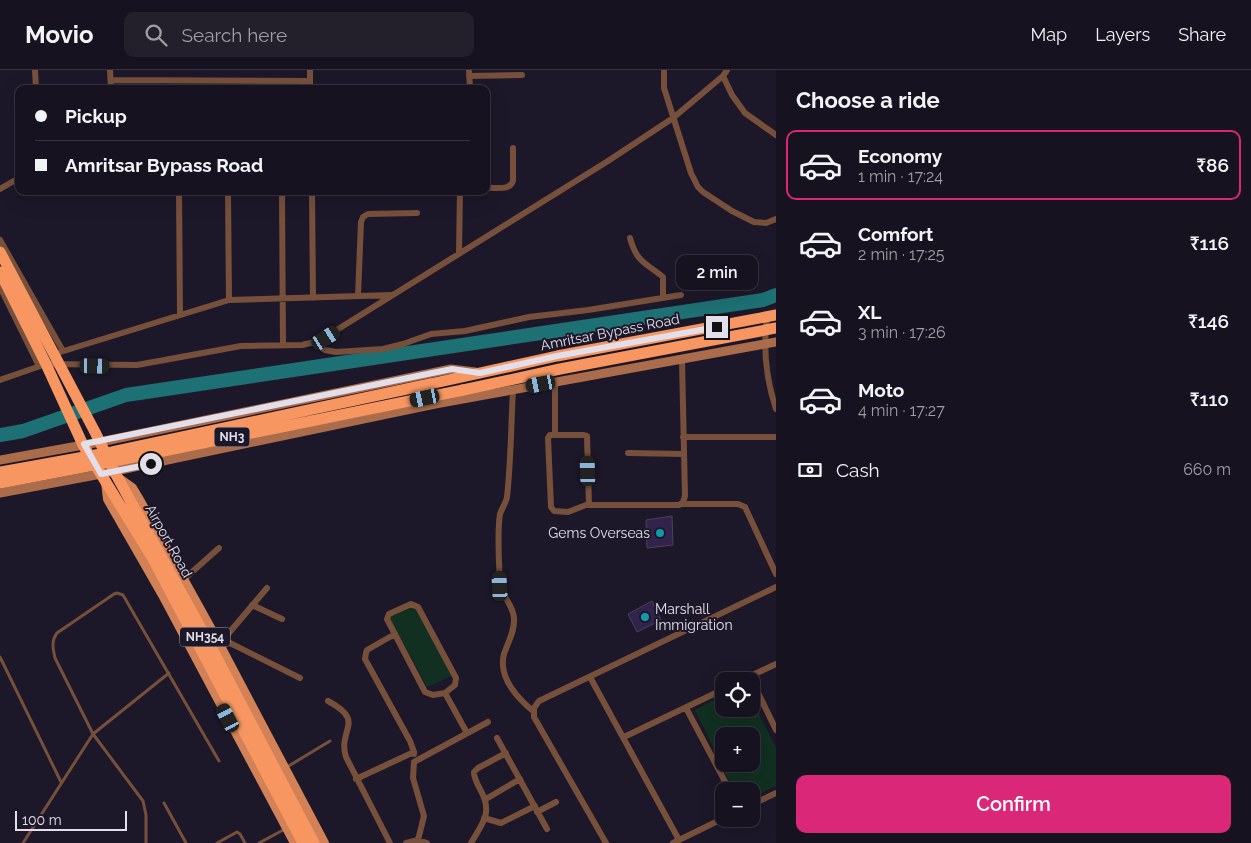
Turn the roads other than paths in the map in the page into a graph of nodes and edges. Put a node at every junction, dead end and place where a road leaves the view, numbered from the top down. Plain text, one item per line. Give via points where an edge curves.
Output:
1 (35, 70) edge
2 (110, 70) edge
3 (310, 70) edge
4 (664, 70) edge
5 (469, 73) edge
6 (725, 73) edge
7 (522, 75) dead end
8 (110, 80) junction
9 (310, 81) junction
10 (36, 85) edge
11 (111, 85) edge
12 (310, 85) edge
13 (673, 118) junction
14 (776, 135) edge
15 (513, 148) dead end
16 (15, 180) edge
17 (490, 188) edge
18 (0, 189) edge
19 (179, 195) edge
20 (228, 195) edge
21 (282, 195) edge
22 (312, 195) edge
23 (460, 195) edge
24 (417, 213) dead end
25 (776, 219) edge
26 (630, 238) dead end
27 (0, 240) edge
28 (0, 252) edge
29 (458, 253) junction
30 (0, 272) edge
31 (0, 287) edge
32 (394, 294) junction
33 (682, 295) dead end
34 (358, 296) junction
35 (663, 297) junction
36 (282, 298) junction
37 (313, 298) junction
38 (228, 300) junction
39 (180, 314) junction
40 (772, 316) edge
41 (774, 334) edge
42 (313, 343) junction
43 (765, 344) junction
44 (282, 345) junction
45 (58, 353) junction
46 (682, 360) junction
47 (43, 365) junction
48 (60, 365) junction
49 (480, 373) junction
50 (0, 380) edge
51 (555, 382) junction
52 (491, 389) junction
53 (513, 390) junction
54 (776, 409) edge
55 (555, 435) junction
56 (97, 437) junction
57 (683, 437) junction
58 (776, 437) edge
59 (82, 440) junction
60 (628, 453) dead end
61 (684, 454) junction
62 (0, 460) edge
63 (0, 472) edge
64 (116, 475) junction
65 (103, 478) junction
66 (0, 483) edge
67 (0, 492) edge
68 (682, 504) junction
69 (589, 505) junction
70 (219, 548) dead end
71 (776, 574) edge
72 (183, 580) junction
73 (776, 587) edge
74 (267, 588) dead end
75 (252, 605) junction
76 (282, 619) dead end
77 (395, 634) junction
78 (218, 637) junction
79 (0, 657) edge
80 (776, 664) edge
81 (759, 672) edge
82 (169, 673) junction
83 (590, 676) junction
84 (300, 678) dead end
85 (445, 693) junction
86 (715, 694) edge
87 (760, 697) edge
88 (328, 701) dead end
89 (686, 708) junction
90 (534, 712) junction
91 (488, 722) dead end
92 (776, 730) edge
93 (467, 733) junction
94 (93, 734) junction
95 (624, 737) junction
96 (497, 738) dead end
97 (330, 741) dead end
98 (414, 752) junction
99 (506, 753) junction
100 (219, 761) dead end
101 (414, 762) junction
102 (284, 769) junction
103 (356, 779) junction
104 (520, 779) junction
105 (62, 782) junction
106 (725, 782) edge
107 (776, 793) edge
108 (486, 799) junction
109 (760, 801) edge
110 (556, 802) dead end
111 (164, 803) dead end
112 (536, 809) junction
113 (484, 818) junction
114 (715, 822) edge
115 (287, 829) junction
116 (547, 829) dead end
117 (418, 840) junction
118 (676, 842) edge
119 (23, 843) edge
120 (146, 843) edge
121 (186, 843) edge
122 (217, 843) edge
123 (245, 843) edge
124 (259, 843) edge
125 (294, 843) edge
126 (304, 843) edge
127 (314, 843) edge
128 (324, 843) edge
129 (390, 843) edge
130 (406, 843) edge
131 (427, 843) edge
132 (471, 843) edge
133 (606, 843) edge

1 - 10 street
2 - 8 street
3 - 9 street
4 - 13 street via 664,88
5 - 7 street
6 - 13 street
6 - 14 street via 732,95 745,113
8 - 9 street
8 - 11 street
9 - 12 street
13 - 25 street via 691,173 703,192 754,222 766,223
13 - 29 street
15 - 17 street via 512,185
16 - 18 street
19 - 39 street
20 - 38 street
21 - 36 street
22 - 37 street
23 - 29 street
24 - 34 street via 368,214 363,217
26 - 35 street via 641,261 663,277
27 - 45 street
28 - 45 highway, Airport Road / NH354
29 - 32 street
30 - 47 highway, Airport Road / NH354
31 - 47 street
32 - 34 street
32 - 42 street
33 - 35 street
34 - 37 street
35 - 42 street via 431,334 383,349 336,352
36 - 37 street
36 - 38 street
36 - 44 street
38 - 39 street
39 - 45 street
40 - 41 street
40 - 41 street
40 - 49 highway, Amritsar Bypass Road / NH3
41 - 43 street
41 - 43 street
41 - 52 highway, Amritsar Bypass Road / NH3 via 560,369
42 - 44 street
43 - 46 street
43 - 54 street via 768,379
44 - 48 street via 241,346 137,365
45 - 48 highway, Airport Road / NH354
46 - 51 street
46 - 57 street
47 - 48 street
47 - 50 street
47 - 59 highway, Airport Road / NH354
48 - 56 highway, Airport Road / NH354
49 - 56 street via 452,369
49 - 63 highway, NH3, bridge via 112,452
51 - 53 street
51 - 55 street
52 - 53 street
52 - 64 street
52 - 66 highway, NH3, bridge via 463,390
53 - 90 street via 507,498 500,516 499,567 502,593 513,611 514,626 503,666 513,690
55 - 69 street via 587,436
55 - 69 street via 548,438 551,509 568,512
56 - 59 street
56 - 64 highway, Airport Road / NH354
57 - 58 street
57 - 61 street
59 - 62 street
59 - 65 highway, Airport Road / NH354
60 - 61 street
61 - 68 street via 685,496
64 - 65 street
64 - 72 main road via 135,493
64 - 127 highway, Airport Road / NH354
65 - 67 street
65 - 115 main road via 108,499 164,596
65 - 126 highway, Airport Road / NH354 via 152,557
68 - 69 street
68 - 71 street via 738,504 745,507
70 - 72 street
72 - 78 main road
73 - 83 street
74 - 75 street
75 - 76 street
75 - 78 street
77 - 85 street via 426,692 433,695
77 - 85 street via 388,615 411,604 417,606 456,678 455,685
77 - 98 street via 367,650 365,659
78 - 84 street
78 - 102 main road
79 - 105 lane
80 - 81 street
82 - 94 lane
82 - 94 lane via 126,598 120,593 57,633 53,640 55,658
82 - 100 lane
83 - 90 street via 539,701
83 - 95 street
85 - 93 street
86 - 89 street
87 - 92 street
88 - 103 street via 347,715 349,726 344,752
89 - 95 street
89 - 106 street
90 - 133 street
91 - 93 street
93 - 101 street
94 - 105 lane
94 - 120 lane via 143,801
95 - 118 street
96 - 99 street
97 - 102 lane
98 - 101 street
98 - 103 street
99 - 104 street
99 - 108 street via 474,772
101 - 117 street via 413,778 424,816
102 - 128 main road
103 - 129 street
104 - 108 street
104 - 112 street
105 - 119 lane
107 - 109 street
108 - 113 street via 488,809
110 - 112 street
111 - 121 lane
112 - 113 street via 501,823
112 - 116 street
113 - 132 street
114 - 118 street
115 - 124 lane
115 - 125 main road
117 - 130 street
117 - 131 street
122 - 123 lane via 237,832

